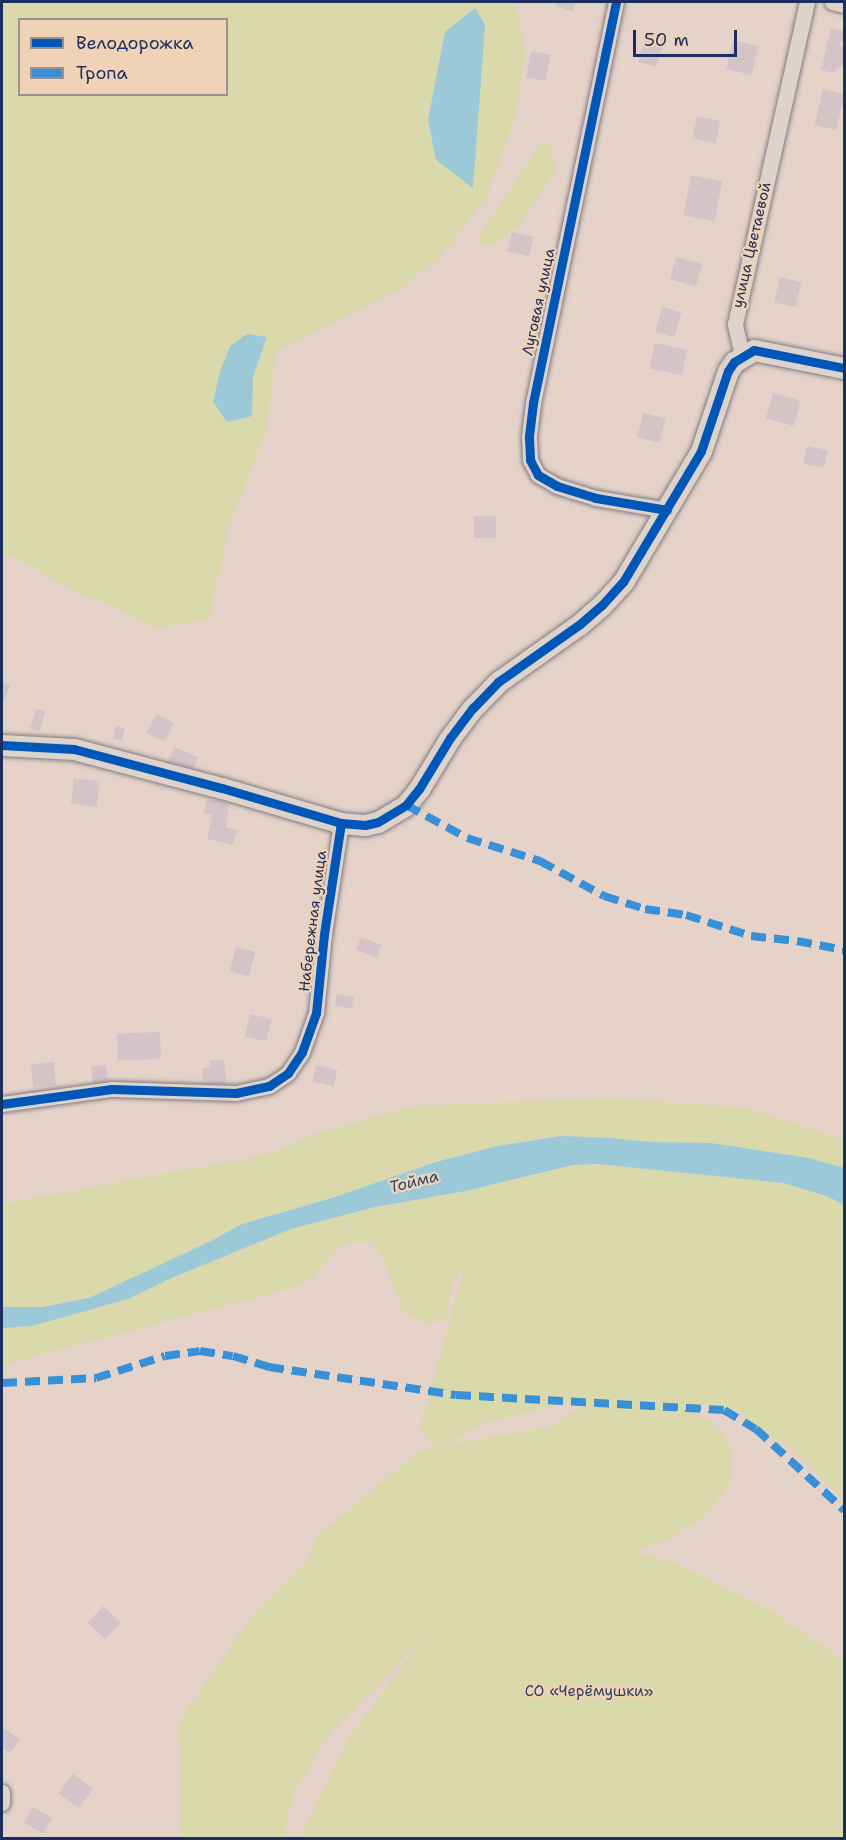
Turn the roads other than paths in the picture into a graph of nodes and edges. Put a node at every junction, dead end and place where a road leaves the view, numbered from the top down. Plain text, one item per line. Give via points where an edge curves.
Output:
1 (616, 2) edge
2 (807, 2) edge
3 (832, 2) edge
4 (844, 4) edge
5 (742, 355) junction
6 (844, 368) edge
7 (667, 510) junction
8 (2, 745) edge
9 (341, 823) junction
10 (2, 1104) edge
11 (2, 1792) edge
12 (2, 1803) edge

1 - 7 street, Луговая улица via 533,403 530,460 538,475 557,486 596,498
2 - 5 street, улица Цветаевой via 735,324
3 - 4 street
5 - 6 street via 754,350 770,352
5 - 7 street via 728,371 701,451
7 - 9 street via 616,590 579,624 498,682 450,738 406,805 378,822
8 - 9 street via 74,750
9 - 10 street, Набережная улица via 316,1013 302,1052 288,1073 269,1086 236,1093 112,1089
11 - 12 street

